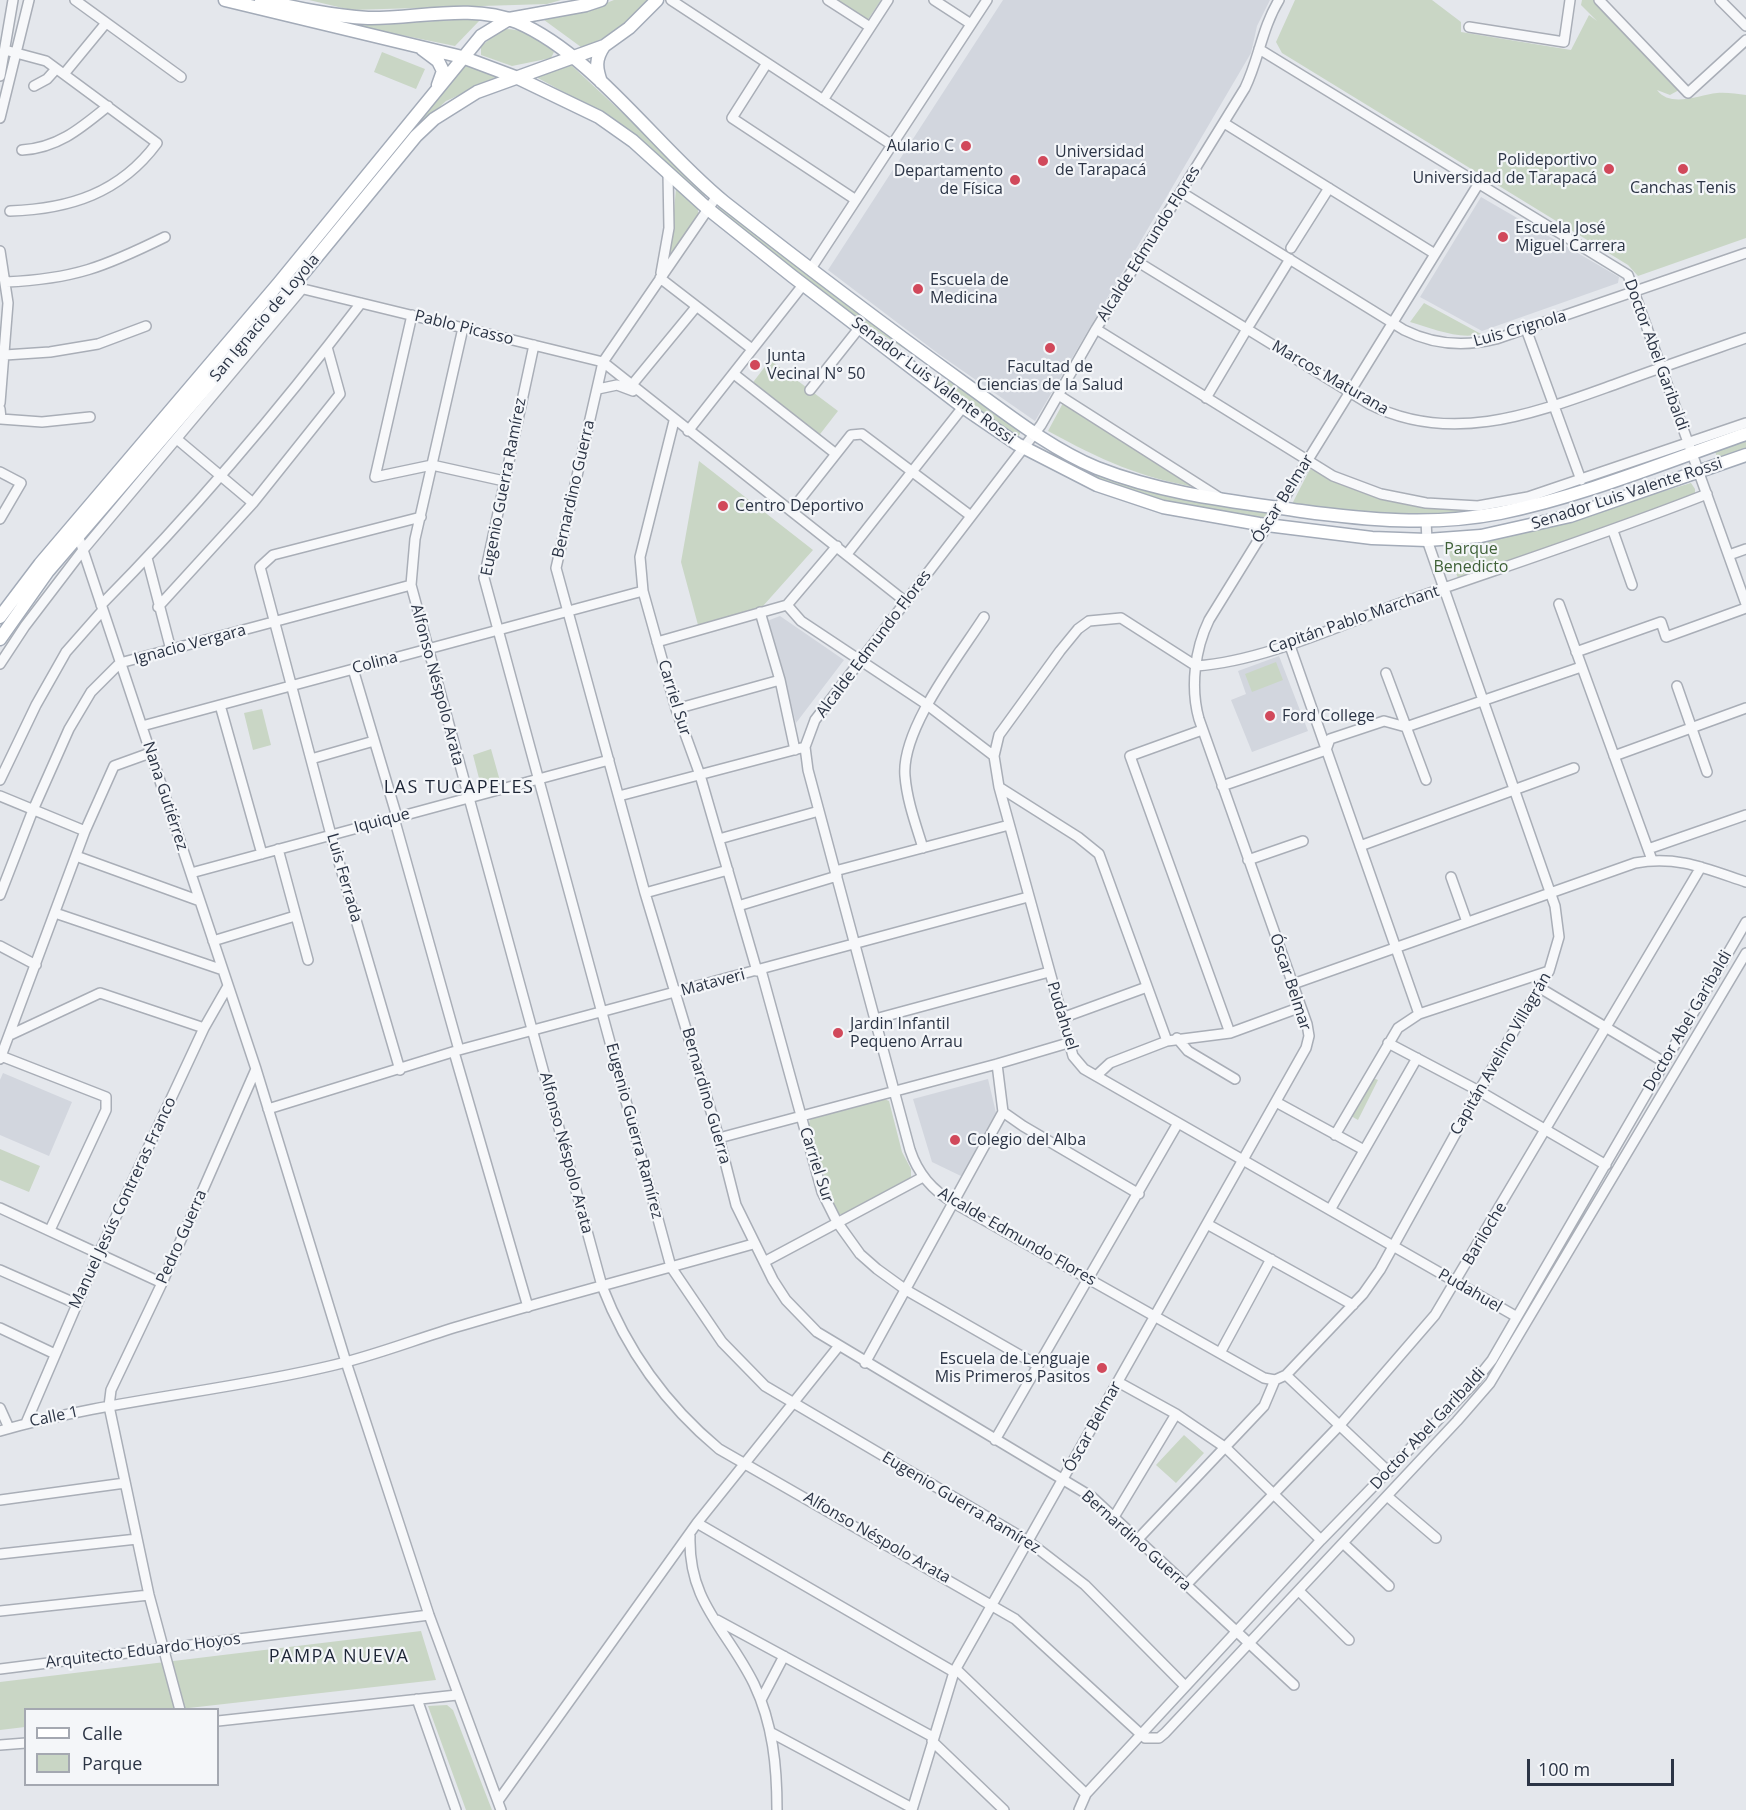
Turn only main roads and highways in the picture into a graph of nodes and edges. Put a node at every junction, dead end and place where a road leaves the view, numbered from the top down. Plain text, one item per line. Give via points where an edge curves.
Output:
1 (225, 0) edge
2 (261, 0) edge
3 (601, 0) edge
4 (657, 0) edge
5 (509, 19) junction
6 (416, 45) junction
7 (604, 46) junction
8 (462, 57) junction
9 (575, 58) junction
10 (518, 78) junction
11 (602, 84) junction
12 (436, 91) junction
13 (948, 372) junction
14 (937, 386) junction
15 (1746, 434) edge
16 (1746, 455) edge
17 (76, 530) junction
18 (3, 618) edge
19 (0, 639) edge

1 - 6 main road, Senador Luis Valente Rossi
2 - 5 main road via 365,18 477,14
3 - 5 main road
4 - 7 main road, San Ignacio de Loyola
5 - 8 main road, San Ignacio de Loyola via 481,36
5 - 9 main road, Senador Luis Valente Rossi
6 - 8 main road, Senador Luis Valente Rossi
6 - 12 main road via 438,61 443,71
7 - 9 main road, San Ignacio de Loyola
7 - 11 main road via 597,56
8 - 10 main road, Senador Luis Valente Rossi
8 - 12 main road, San Ignacio de Loyola
9 - 10 main road, San Ignacio de Loyola
9 - 11 main road, Senador Luis Valente Rossi
10 - 14 main road, Senador Luis Valente Rossi via 599,117 633,141 708,209
10 - 17 main road, San Ignacio de Loyola via 477,92 416,136 298,288
11 - 13 main road, Senador Luis Valente Rossi via 717,196
12 - 17 main road, San Ignacio de Loyola
13 - 14 main road
13 - 15 main road, Senador Luis Valente Rossi via 1034,433 1084,462 1133,481 1224,501 1366,519 1426,521 1496,514 1566,498 1691,448
14 - 16 main road, Senador Luis Valente Rossi via 1023,448 1097,485 1163,507 1372,538 1482,536 1540,525
17 - 18 main road, San Ignacio de Loyola
18 - 19 main road, San Ignacio de Loyola

